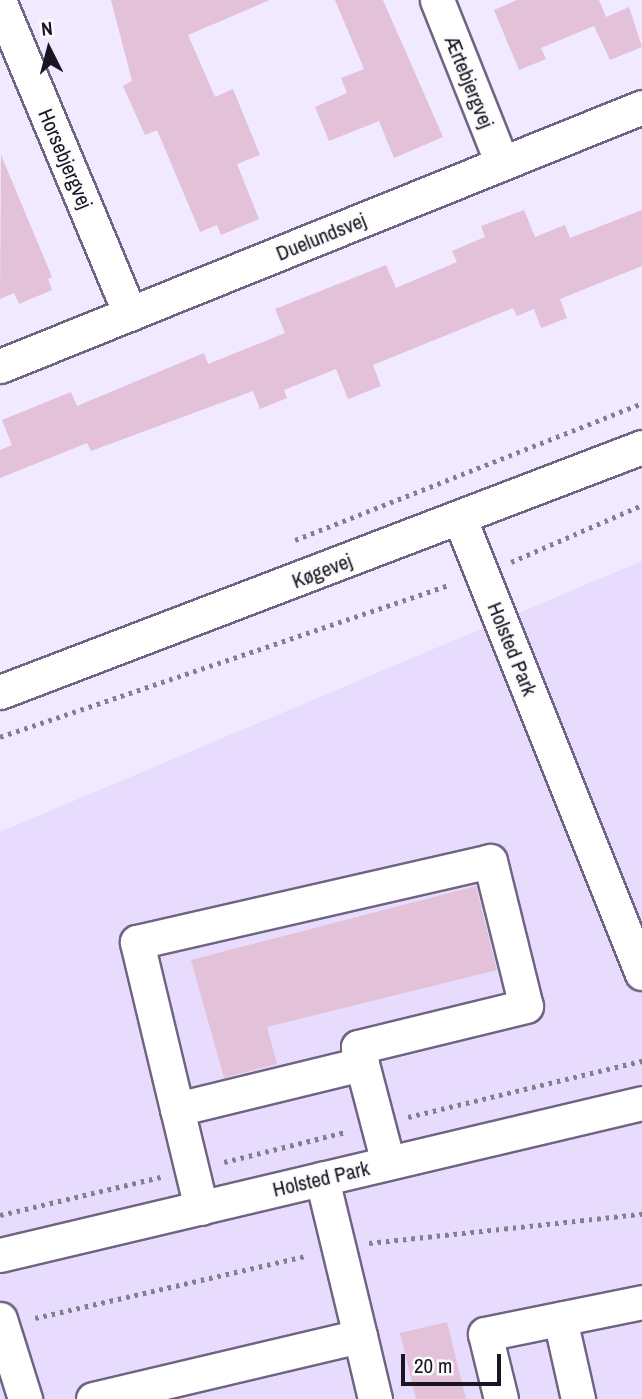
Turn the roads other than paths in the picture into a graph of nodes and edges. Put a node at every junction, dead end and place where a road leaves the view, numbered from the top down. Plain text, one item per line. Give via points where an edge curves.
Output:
1 (437, 0) edge
2 (0, 4) edge
3 (642, 107) edge
4 (502, 163) junction
5 (130, 314) junction
6 (0, 366) edge
7 (642, 447) edge
8 (460, 519) junction
9 (0, 692) edge
10 (642, 973) edge
11 (362, 1064) junction
12 (642, 1103) edge
13 (177, 1109) junction
14 (388, 1163) junction
15 (322, 1179) junction
16 (201, 1208) junction
17 (0, 1255) edge
18 (642, 1302) edge
19 (0, 1319) edge
20 (560, 1319) junction
21 (360, 1336) junction
22 (25, 1399) edge
23 (93, 1399) edge
24 (375, 1399) edge
25 (501, 1399) edge
26 (578, 1399) edge

1 - 4 street, Ærtebjergvej
2 - 5 street, Horsebjergvej
3 - 4 street, Duelundsvej
4 - 5 street, Duelundsvej
5 - 6 street, Duelundsvej
7 - 8 street, Køgevej
8 - 9 street, Køgevej
8 - 10 street, Holsted Park
11 - 13 street
11 - 13 street via 358,1047 526,1006 490,861 137,942
11 - 14 street
12 - 14 street, Holsted Park
13 - 16 street
14 - 15 street, Holsted Park
15 - 16 street, Holsted Park
15 - 21 street
16 - 17 street, Holsted Park
18 - 20 street
19 - 22 street
20 - 25 street via 485,1334
20 - 26 street
21 - 23 street
21 - 24 street

